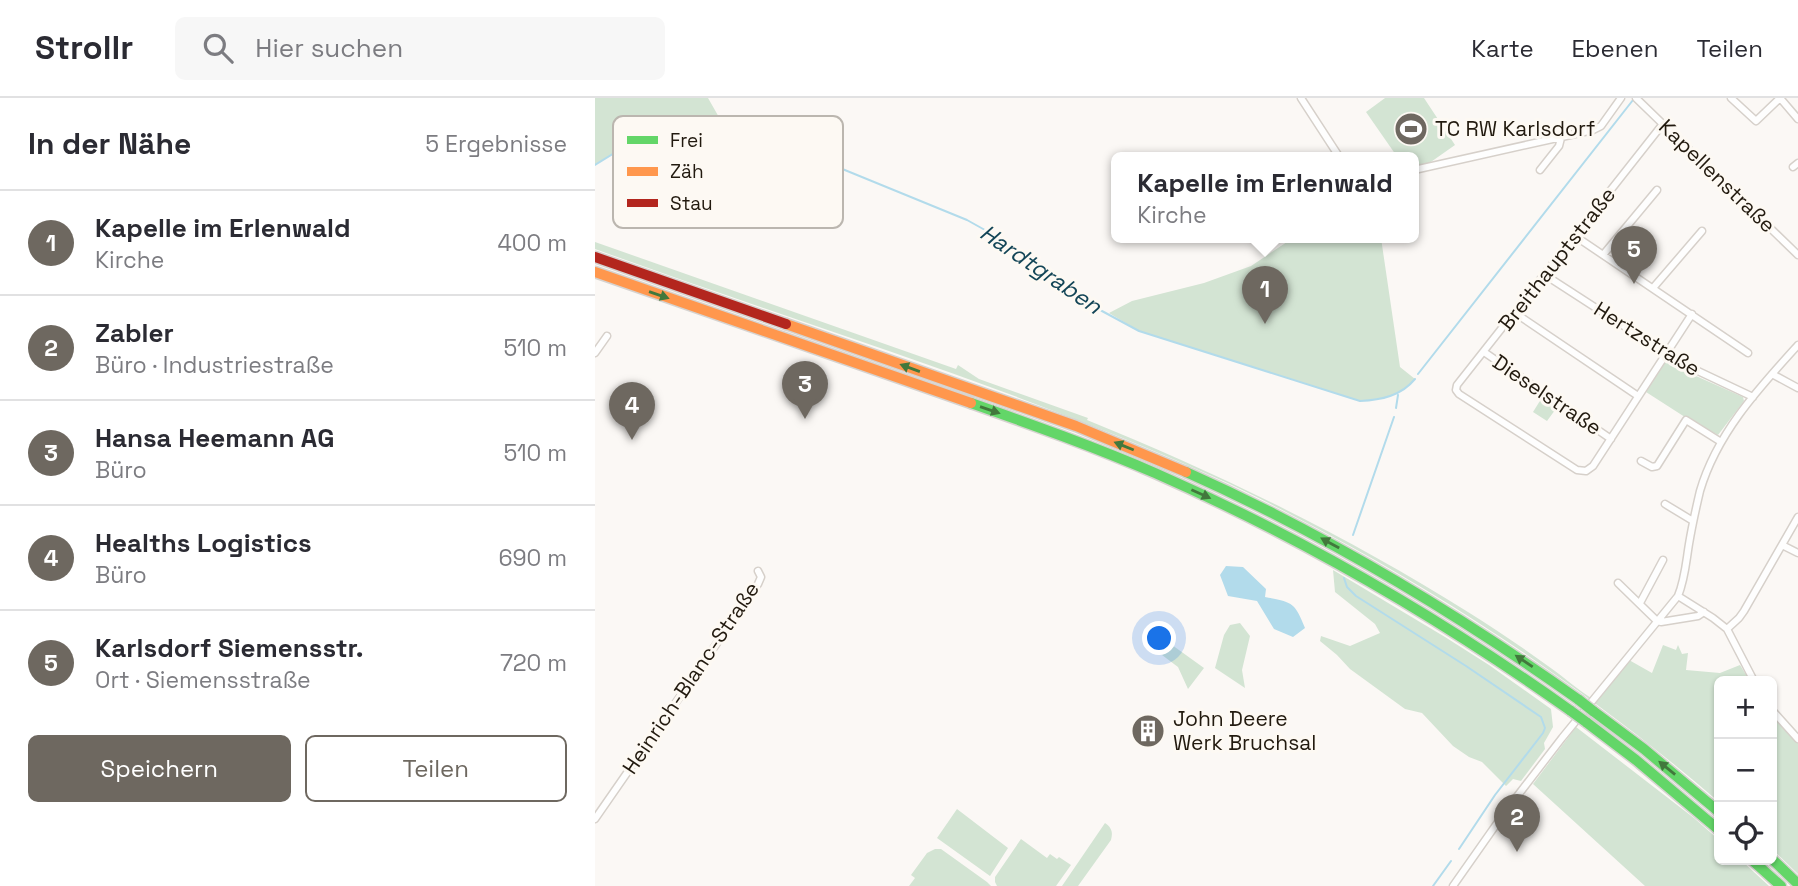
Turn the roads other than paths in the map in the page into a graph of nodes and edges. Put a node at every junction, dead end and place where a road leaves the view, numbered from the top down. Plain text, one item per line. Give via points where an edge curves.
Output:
1 (1301, 98) edge
2 (1621, 98) edge
3 (1731, 98) edge
4 (1780, 98) edge
5 (1641, 100) edge
6 (1798, 118) edge
7 (1663, 125) junction
8 (1561, 138) junction
9 (1336, 152) edge
10 (1419, 169) edge
11 (1539, 170) dead end
12 (1657, 190) dead end
13 (1702, 231) dead end
14 (1576, 236) junction
15 (1603, 255) junction
16 (1798, 255) edge
17 (595, 257) edge
18 (595, 272) edge
19 (1545, 275) junction
20 (1653, 288) junction
21 (1515, 313) junction
22 (1692, 314) junction
23 (607, 336) dead end
24 (1798, 345) edge
25 (1484, 352) junction
26 (595, 353) edge
27 (1666, 353) junction
28 (1748, 353) dead end
29 (1772, 374) junction
30 (1798, 388) edge
31 (1637, 396) junction
32 (1753, 397) junction
33 (1611, 439) junction
34 (1721, 442) junction
35 (1641, 461) dead end
36 (1665, 504) dead end
37 (1798, 517) edge
38 (1693, 521) junction
39 (1782, 545) junction
40 (1798, 553) edge
41 (1663, 560) dead end
42 (758, 571) dead end
43 (1618, 583) dead end
44 (1678, 596) junction
45 (1640, 603) junction
46 (1704, 612) junction
47 (1657, 621) junction
48 (1727, 629) junction
49 (1751, 676) edge
50 (1777, 716) edge
51 (1798, 739) edge
52 (1714, 808) edge
53 (595, 819) edge
54 (1714, 826) edge
55 (1777, 864) edge
56 (1758, 865) edge
57 (1798, 884) edge
58 (1453, 886) edge
59 (1781, 886) edge

1 - 9 street
2 - 8 street via 1601,125
3 - 4 street via 1756,121
4 - 6 street
5 - 7 street, Kapellenstraße
7 - 14 street, Breithauptstraße
7 - 16 street, Kapellenstraße
8 - 10 street
8 - 11 street
12 - 15 street
13 - 20 street
14 - 15 street
14 - 19 street, Breithauptstraße
15 - 20 street
52 -> 17 highway, bridge via 1580,700 1487,636 1297,525 1070,424
18 -> 54 highway, bridge via 1064,437 1208,497 1313,549 1493,656 1586,722
19 - 21 street, Breithauptstraße
19 - 27 street, Hertzstraße
20 - 22 street
21 - 25 street, Breithauptstraße
21 - 31 street
22 - 27 street
22 - 28 street
23 - 26 street
24 - 29 street
25 - 33 street, Dieselstraße
25 - 33 street, Breithauptstraße via 1457,385 1459,394 1577,470 1593,466
27 - 31 street
27 - 32 street, Hertzstraße
29 - 30 street
29 - 32 street
31 - 33 street
32 - 34 street
34 - 35 street via 1686,420 1657,466
34 - 38 street via 1705,476
36 - 38 street
37 - 39 street
38 - 44 street
39 - 40 street
39 - 48 street via 1744,611
41 - 45 street
42 - 53 street, Heinrich-Blanc-Straße via 758,584
43 - 45 street
44 - 46 street
44 - 47 street
45 - 47 street
46 - 47 street
46 - 48 street
47 - 58 street via 1505,812
48 - 49 street
50 - 51 street
55 - 57 highway
56 - 59 highway

